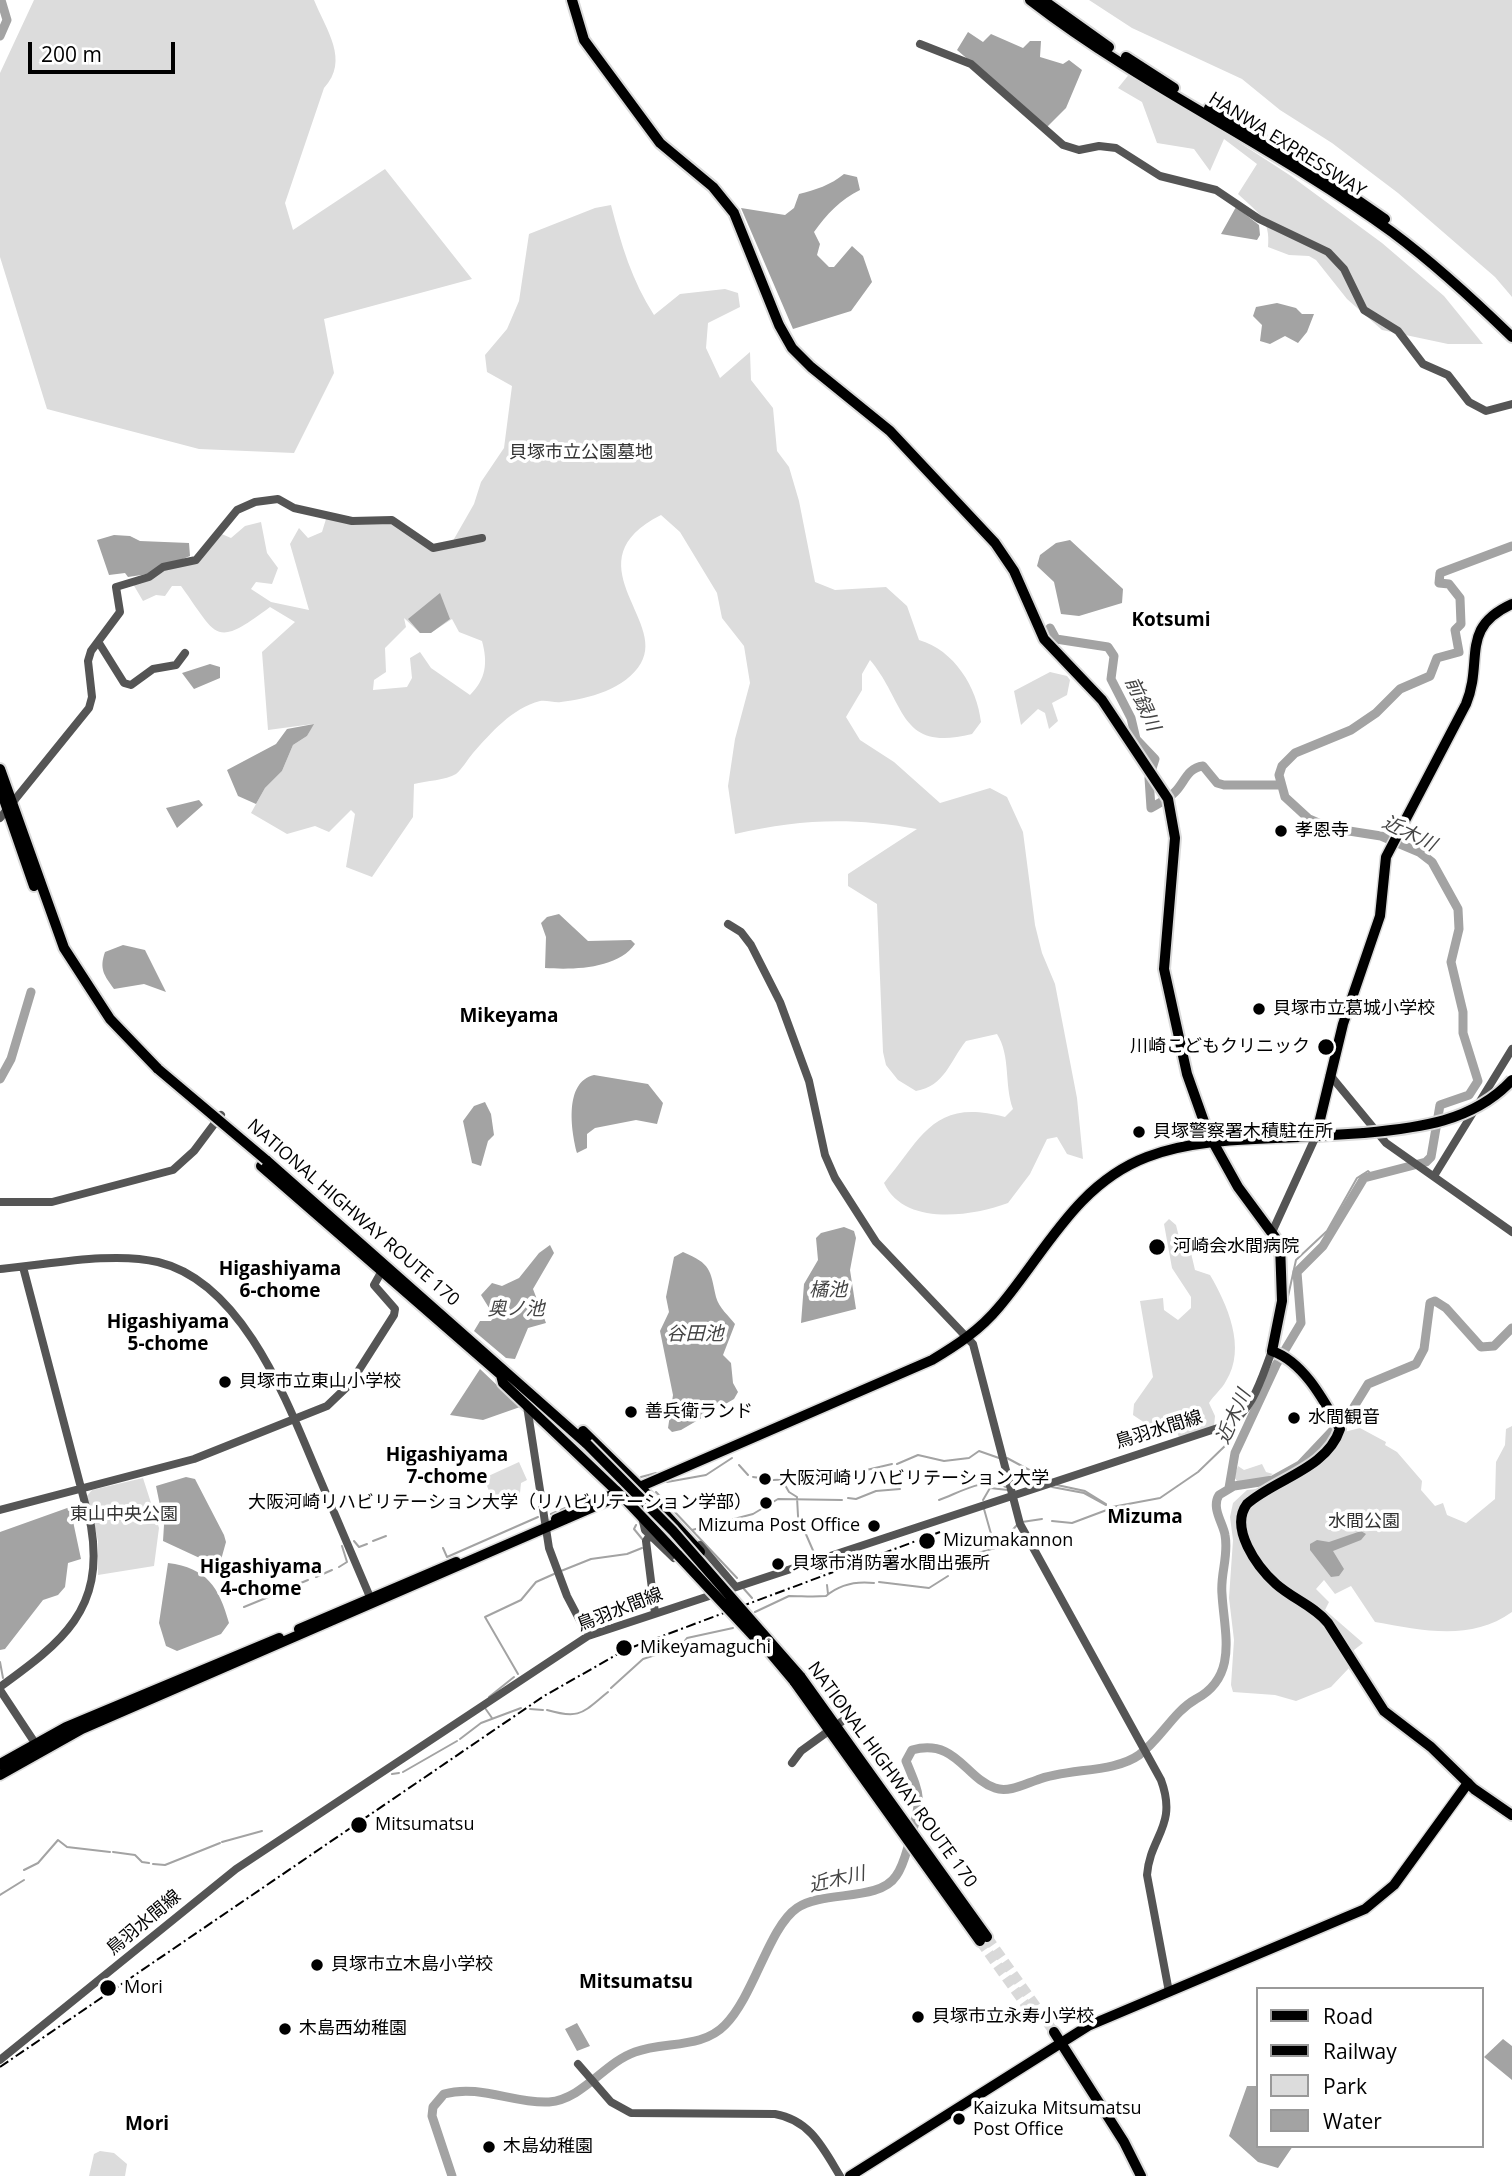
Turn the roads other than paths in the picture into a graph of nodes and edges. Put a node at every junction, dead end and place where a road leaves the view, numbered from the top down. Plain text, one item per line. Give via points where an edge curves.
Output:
1 (572, 0) edge
2 (1030, 0) edge
3 (1043, 0) edge
4 (920, 44) dead end
5 (1512, 327) edge
6 (1512, 337) edge
7 (1512, 404) edge
8 (482, 538) dead end
9 (1512, 604) edge
10 (99, 643) junction
11 (185, 653) dead end
12 (0, 769) edge
13 (0, 788) edge
14 (7, 811) edge
15 (728, 924) dead end
16 (1512, 1049) edge
17 (1330, 1075) junction
18 (1512, 1080) edge
19 (221, 1115) dead end
20 (1316, 1136) junction
21 (1214, 1144) junction
22 (1434, 1176) junction
23 (0, 1202) edge
24 (1273, 1230) junction
25 (1512, 1231) edge
26 (23, 1267) junction
27 (384, 1268) junction
28 (0, 1269) edge
29 (968, 1337) junction
30 (473, 1340) junction
31 (1274, 1351) junction
32 (501, 1375) junction
33 (527, 1406) junction
34 (295, 1419) junction
35 (585, 1447) junction
36 (80, 1488) junction
37 (643, 1489) junction
38 (620, 1494) junction
39 (1012, 1494) junction
40 (0, 1510) edge
41 (642, 1517) junction
42 (545, 1527) junction
43 (650, 1535) junction
44 (735, 1586) junction
45 (709, 1595) junction
46 (370, 1597) junction
47 (655, 1613) junction
48 (753, 1621) junction
49 (588, 1636) junction
50 (767, 1657) dead end
51 (785, 1671) junction
52 (797, 1678) junction
53 (0, 1689) edge
54 (841, 1698) dead end
55 (834, 1727) junction
56 (38, 1746) junction
57 (792, 1763) dead end
58 (0, 1764) edge
59 (0, 1775) edge
60 (1468, 1783) junction
61 (1512, 1815) edge
62 (984, 1939) tunnel mouth
63 (1169, 1992) junction
64 (1055, 2039) junction
65 (0, 2060) edge
66 (580, 2066) dead end
67 (840, 2176) edge
68 (850, 2176) edge
69 (1134, 2176) edge
70 (1141, 2176) edge

1 - 21 highway via 590,50 660,143 712,187 734,213 792,348 890,430 995,543 1014,571 1044,639 1102,701 1167,797 1175,833 1164,969 1187,1074
2 - 6 highway, HANWA EXPRESSWAY via 1085,40 1391,232
3 - 5 highway, HANWA EXPRESSWAY via 1106,46 1368,207 1435,257
4 - 7 street via 971,64 1063,145 1079,150 1116,148 1160,176 1216,190 1259,219 1328,252 1344,269 1364,310 1398,331 1423,364 1452,379 1469,402 1486,411
8 - 10 street via 433,548 392,520 352,521 294,508 278,499 255,502 237,510 196,560 116,587 120,612
9 - 17 main road via 1489,616 1478,632 1466,704 1386,857 1380,916
10 - 11 street via 124,683 131,685 153,669 176,665
10 - 14 street via 88,662 93,683 89,708
12 - 14 highway, NATIONAL HIGHWAY ROUTE 170
13 - 14 highway, NATIONAL HIGHWAY ROUTE 170
14 - 27 highway, NATIONAL HIGHWAY ROUTE 170, bridge via 64,948 110,1019 156,1072
15 - 29 street via 751,945 780,1002 809,1081 825,1155 835,1178 876,1242
16 - 22 street
17 - 20 main road
17 - 22 street via 1386,1143
18 - 20 highway, bridge via 1490,1100 1459,1115 1420,1126
19 - 23 street via 173,1170 52,1202
20 - 21 main road
20 - 24 street
21 - 24 highway via 1238,1187
21 - 29 main road via 1151,1155 1097,1186 1065,1219 1000,1306
22 - 25 street
24 - 31 highway via 1281,1248 1282,1301
26 - 28 street
26 - 34 street via 139,1259 177,1268 197,1279 211,1290 270,1366
26 - 36 street
27 - 30 highway, NATIONAL HIGHWAY ROUTE 170
27 - 32 highway, NATIONAL HIGHWAY ROUTE 170
27 - 34 street via 374,1285 395,1309 391,1320 341,1396
29 - 37 main road via 883,1383
29 - 39 street
30 - 35 highway, NATIONAL HIGHWAY ROUTE 170
30 - 37 highway via 601,1447
31 - 39 street, 鳥羽水間線 via 1237,1420
31 - 60 highway via 1309,1381 1337,1424 1328,1447 1307,1467 1247,1504 1241,1514 1242,1535 1272,1580 1328,1623 1384,1711
32 - 33 highway via 503,1383
32 - 35 highway, NATIONAL HIGHWAY ROUTE 170
33 - 38 highway
33 - 42 street
34 - 36 street via 194,1459
34 - 46 street
35 - 48 highway, NATIONAL HIGHWAY ROUTE 170, bridge via 673,1531
35 - 51 highway, NATIONAL HIGHWAY ROUTE 170, bridge
36 - 40 street
36 - 53 street via 94,1553 88,1599 62,1638
37 - 38 main road
37 - 44 street
37 - 48 highway via 751,1612
38 - 41 highway
38 - 42 main road
39 - 44 street, 鳥羽水間線
39 - 63 street via 1020,1524 1164,1789 1166,1824 1147,1875
41 - 43 street
41 - 51 highway, bridge
42 - 46 main road
42 - 49 street via 555,1567
42 - 56 main road
43 - 45 street
43 - 47 street via 646,1541
44 - 45 street, 鳥羽水間線
45 - 47 street, 鳥羽水間線
45 - 50 street
46 - 56 main road
47 - 49 street, 鳥羽水間線
48 - 52 highway, NATIONAL HIGHWAY ROUTE 170, bridge
49 - 65 street, 鳥羽水間線 via 236,1869
51 - 52 highway, NATIONAL HIGHWAY ROUTE 170, bridge
52 - 55 highway, NATIONAL HIGHWAY ROUTE 170
53 - 56 street
54 - 55 street via 850,1713
55 - 57 street
55 - 62 highway, NATIONAL HIGHWAY ROUTE 170
56 - 58 main road
56 - 59 main road
60 - 61 highway
60 - 63 main road via 1394,1885 1373,1904
63 - 64 main road
64 - 68 main road via 934,2125
64 - 69 highway
64 - 70 highway via 1124,2142
66 - 67 street via 604,2095 621,2108 645,2116 775,2114 791,2118 814,2134

